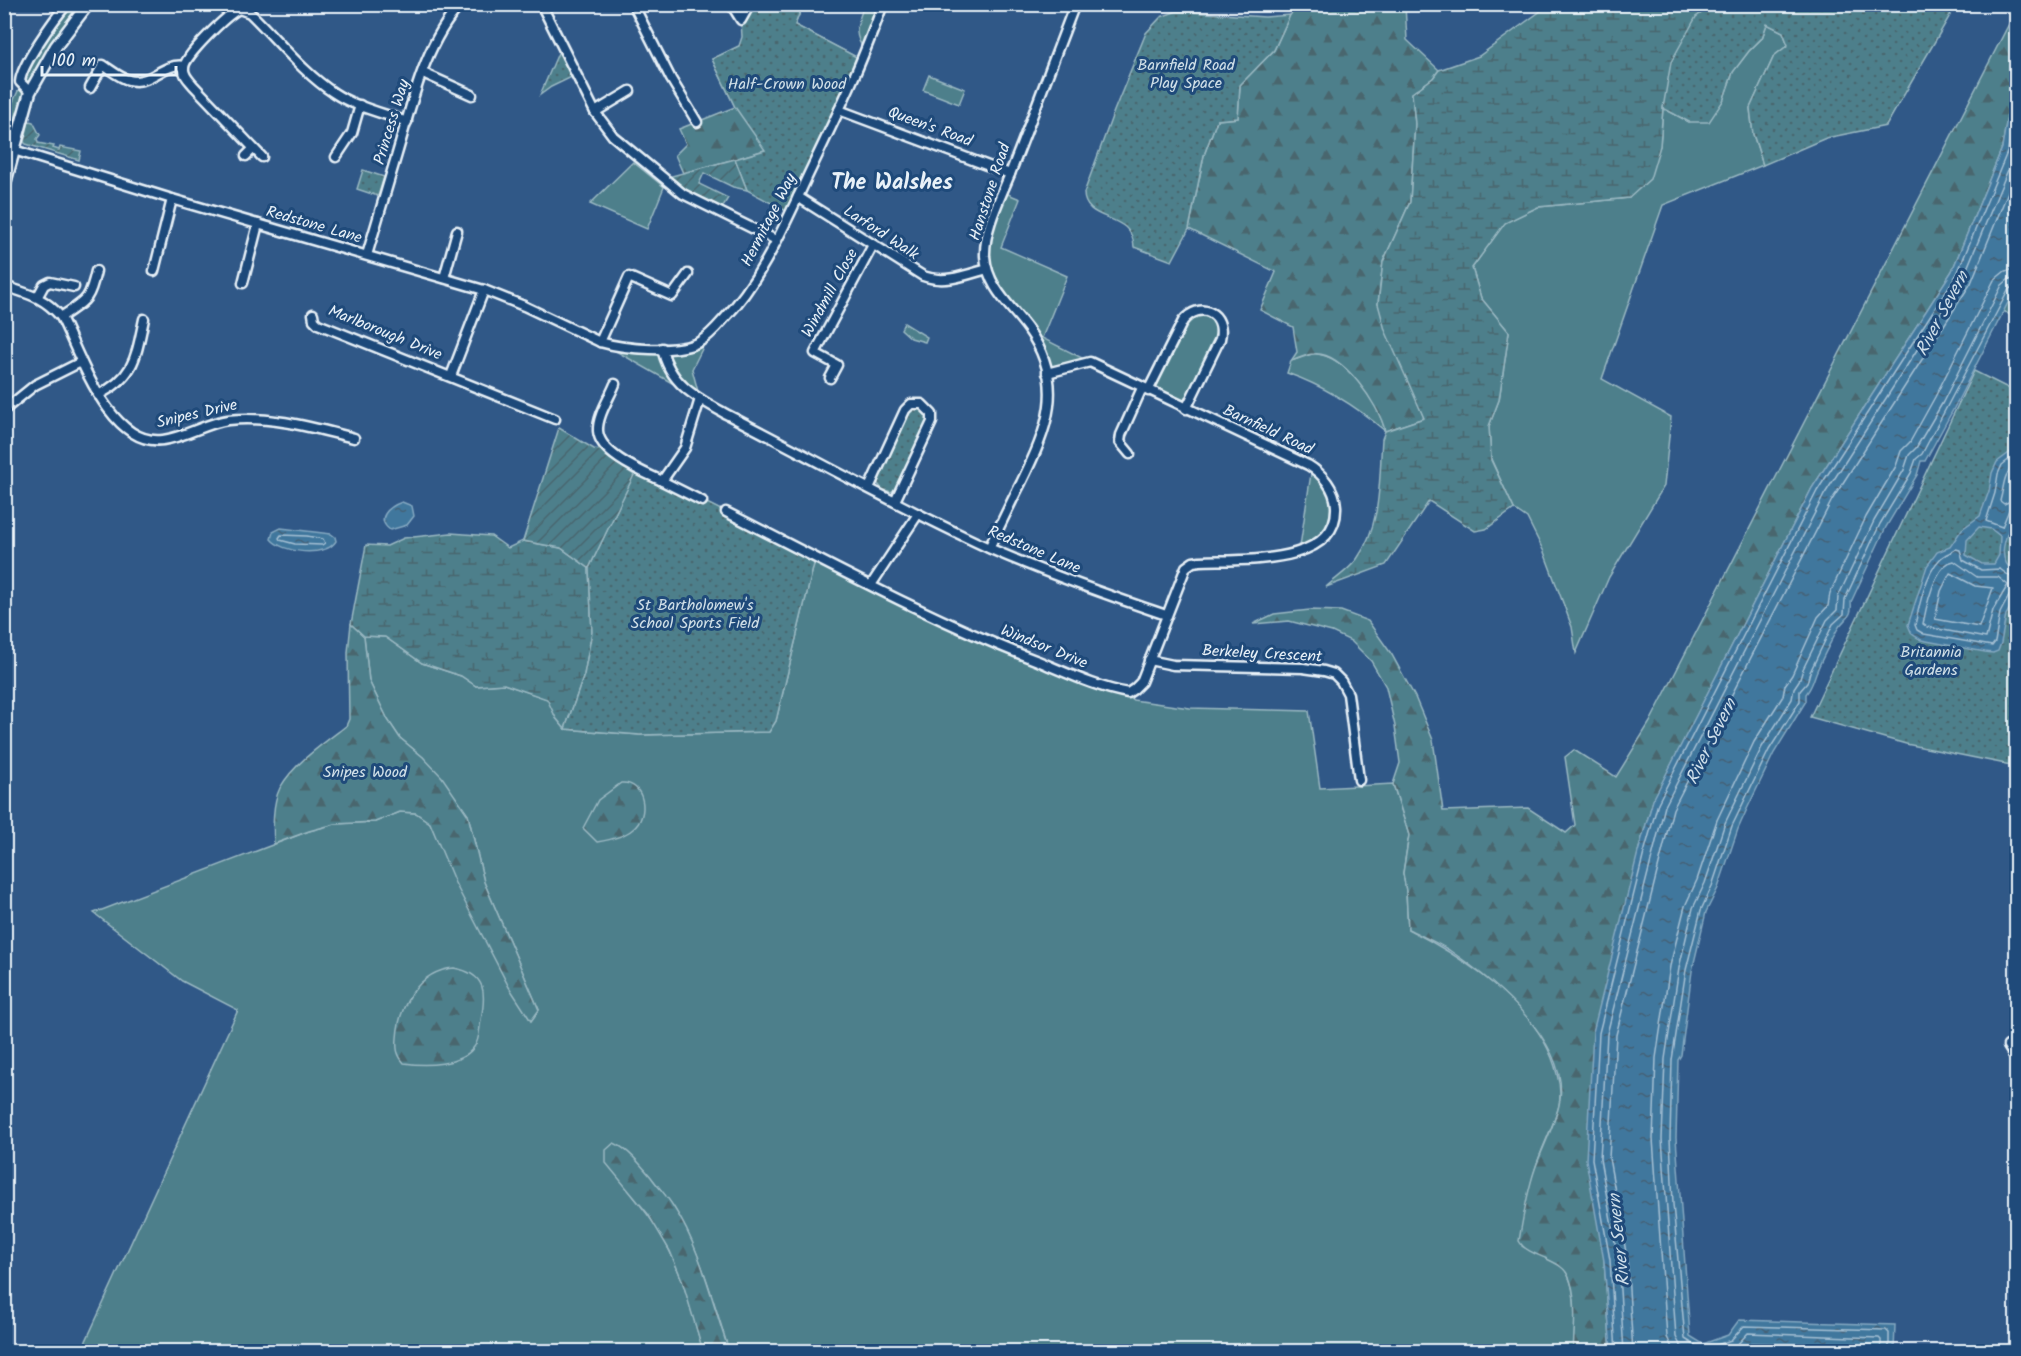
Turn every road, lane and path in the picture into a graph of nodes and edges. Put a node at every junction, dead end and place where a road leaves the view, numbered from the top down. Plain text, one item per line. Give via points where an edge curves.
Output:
1 (67, 4) edge
2 (88, 4) edge
3 (462, 4) edge
4 (541, 4) edge
5 (633, 4) edge
6 (731, 4) edge
7 (750, 4) edge
8 (883, 4) edge
9 (1075, 4) edge
10 (184, 66) junction
11 (423, 73) junction
12 (90, 88) dead end
13 (630, 91) dead end
14 (30, 92) junction
15 (472, 95) dead end
16 (360, 105) junction
17 (839, 110) junction
18 (596, 112) junction
19 (407, 122) junction
20 (697, 122) dead end
21 (9, 148) edge
22 (253, 149) junction
23 (246, 156) dead end
24 (261, 157) dead end
25 (336, 157) dead end
26 (1010, 174) junction
27 (4, 187) edge
28 (798, 197) junction
29 (172, 199) junction
30 (258, 224) junction
31 (457, 231) dead end
32 (776, 240) junction
33 (873, 245) junction
34 (367, 255) junction
35 (987, 269) junction
36 (96, 271) dead end
37 (154, 271) dead end
38 (688, 274) dead end
39 (444, 278) junction
40 (243, 283) dead end
41 (4, 286) edge
42 (74, 287) dead end
43 (484, 290) junction
44 (38, 296) junction
45 (313, 314) dead end
46 (61, 317) junction
47 (144, 319) dead end
48 (600, 342) junction
49 (662, 348) junction
50 (81, 362) junction
51 (1047, 373) junction
52 (451, 376) junction
53 (830, 378) dead end
54 (615, 384) dead end
55 (1145, 390) junction
56 (98, 395) junction
57 (699, 399) junction
58 (1186, 409) junction
59 (4, 410) edge
60 (555, 419) dead end
61 (354, 438) dead end
62 (1130, 454) dead end
63 (662, 481) junction
64 (869, 488) junction
65 (702, 501) dead end
66 (895, 501) junction
67 (726, 512) dead end
68 (918, 514) junction
69 (989, 548) junction
70 (871, 585) junction
71 (1166, 615) junction
72 (1149, 660) junction
73 (1359, 780) dead end
74 (2008, 1046) dead end
75 (2016, 1059) edge

1 - 14 street via 24,69 20,82
2 - 14 main road via 56,46
3 - 11 street, Princess Way via 435,43
4 - 18 street
5 - 20 street
6 - 7 street via 741,20
8 - 17 street, Hermitage Way
9 - 26 street, Hanstone Road
10 - 12 street via 172,65 135,81 103,65
10 - 16 street via 235,10 244,9 323,85
10 - 22 street via 183,71 193,84
11 - 15 street
11 - 19 street, Princess Way
13 - 18 street
14 - 21 main road
16 - 19 street
16 - 25 street via 352,133
17 - 26 street, Queen's Road
17 - 28 street, Hermitage Way
18 - 32 street via 613,136 677,190
19 - 34 street, Princess Way
21 - 27 main road
21 - 29 street, Redstone Lane
22 - 23 street
22 - 24 street
26 - 35 street, Hanstone Road via 986,242
28 - 32 street, Hermitage Way
28 - 33 street, Larford Walk
29 - 30 street, Redstone Lane
29 - 37 street
30 - 34 street, Redstone Lane
30 - 40 street
31 - 39 street
32 - 49 street, Hermitage Way via 740,303 717,326 698,342
33 - 35 street, Larford Walk via 929,279 954,279
33 - 53 street, Windmill Close via 815,353 837,365
34 - 39 street, Redstone Lane
35 - 51 street, Hanstone Road via 1000,297 1036,343
36 - 46 street via 87,300
38 - 48 street via 672,296 629,277
39 - 43 street, Redstone Lane
41 - 44 street, Snipes Drive
42 - 44 street via 50,282
43 - 48 street, Redstone Lane
43 - 52 street, Marlborough Drive
44 - 46 street, Snipes Drive
45 - 52 street, Marlborough Drive via 318,324
46 - 50 street, Snipes Drive
47 - 56 street via 128,373 114,387
48 - 49 street, Hermitage Way via 636,349
49 - 57 street, Redstone Lane via 675,380
50 - 56 street, Snipes Drive
50 - 59 street via 35,385
51 - 55 street, Barnfield Road via 1090,362
51 - 69 street, Hanstone Road via 1050,406 1042,440
52 - 60 street, Marlborough Drive
54 - 63 street via 599,422 602,444 624,462
55 - 58 street, Barnfield Road
55 - 58 street via 1183,321 1199,309 1209,311 1223,328
55 - 62 street via 1121,435 1120,442
56 - 61 street, Snipes Drive via 116,420 146,439 176,438 224,420 250,418 309,426
57 - 63 street via 684,448
57 - 64 street, Redstone Lane
58 - 71 street, Barnfield Road via 1312,467 1329,485 1336,508 1330,530 1322,540 1299,553 1189,564
63 - 65 street
64 - 66 street, Redstone Lane
64 - 66 street via 905,410 911,404 922,404 932,414 932,422
66 - 68 street, Redstone Lane
67 - 70 street, Windsor Drive
68 - 69 street, Redstone Lane
68 - 70 street
69 - 71 street, Redstone Lane
70 - 72 street, Windsor Drive via 1003,648 1120,692 1128,693 1141,682
71 - 72 street, Windsor Drive
72 - 73 street, Berkeley Crescent via 1173,665 1303,668 1334,674 1348,694
74 - 75 street

